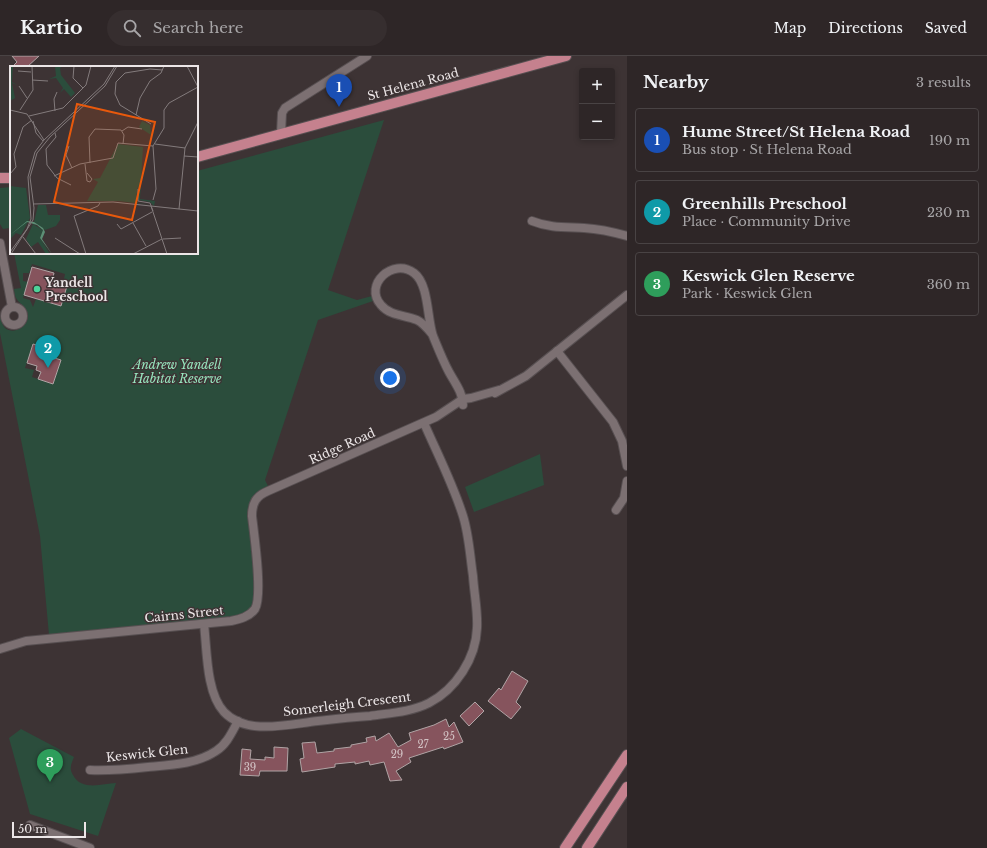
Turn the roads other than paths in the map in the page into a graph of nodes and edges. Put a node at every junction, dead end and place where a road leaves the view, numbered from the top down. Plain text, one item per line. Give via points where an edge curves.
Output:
1 (367, 56) edge
2 (566, 56) edge
3 (281, 133) junction
4 (198, 157) edge
5 (532, 221) dead end
6 (627, 236) edge
7 (0, 243) edge
8 (627, 295) edge
9 (12, 307) dead end
10 (432, 334) junction
11 (557, 350) junction
12 (462, 402) junction
13 (424, 423) junction
14 (627, 466) edge
15 (627, 481) edge
16 (258, 498) joint
17 (616, 510) dead end
18 (204, 624) junction
19 (0, 649) edge
20 (238, 721) junction
21 (627, 755) edge
22 (90, 770) dead end
23 (627, 786) edge
24 (30, 825) dead end
25 (90, 848) edge
26 (565, 848) edge
27 (587, 848) edge

1 - 3 street via 285,108 282,113
2 - 3 main road, St Helena Road
3 - 4 main road, St Helena Road
5 - 6 street via 554,227 598,229
7 - 9 street
8 - 11 street, Ridge Road
10 - 10 street via 422,323 389,311 380,304 376,287 388,271 407,269 420,278
10 - 12 street
11 - 12 street, Ridge Road via 526,376 480,401
11 - 14 street via 613,422 622,441
12 - 13 street, Ridge Road via 452,413
13 - 16 street, Ridge Road via 268,491
13 - 20 street, Somerleigh Crescent via 459,503 468,539 477,627 474,646 463,670 437,698 403,712 265,726 254,726
15 - 17 street via 624,498
16 - 18 street, Cairns Street via 252,507 258,590 256,605 244,618
18 - 19 street, Cairns Street via 26,641
18 - 20 street, Somerleigh Crescent via 213,694 224,712
20 - 22 street, Keswick Glen via 222,746 199,759 179,764 113,771
21 - 26 main road
23 - 27 main road
24 - 25 street

